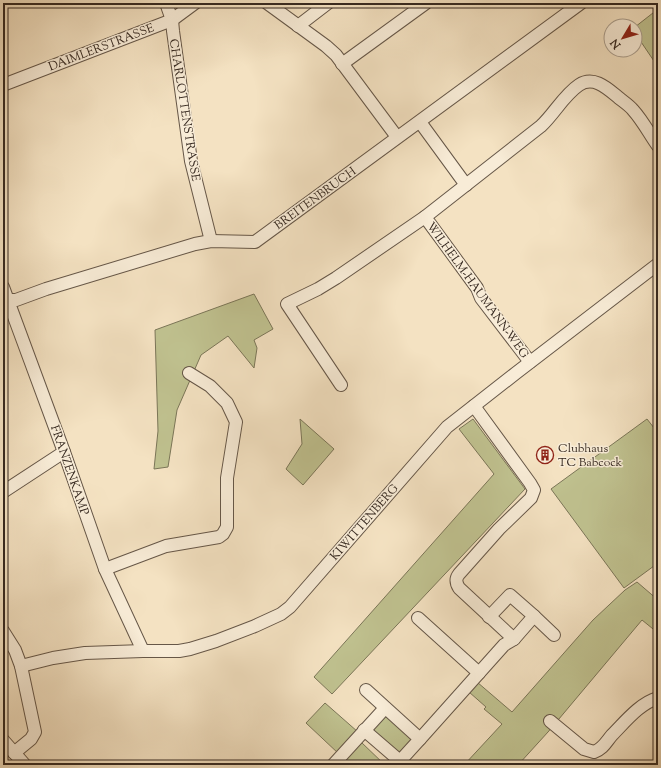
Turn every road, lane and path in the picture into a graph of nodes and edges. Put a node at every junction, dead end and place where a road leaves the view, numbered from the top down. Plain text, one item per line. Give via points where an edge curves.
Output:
1 (166, 3) edge
2 (195, 3) edge
3 (267, 3) edge
4 (328, 3) edge
5 (426, 3) edge
6 (581, 3) edge
7 (172, 20) junction
8 (298, 26) junction
9 (342, 64) junction
10 (3, 85) edge
11 (420, 122) junction
12 (397, 138) junction
13 (658, 146) edge
14 (466, 185) junction
15 (425, 217) junction
16 (211, 241) junction
17 (658, 264) edge
18 (3, 287) edge
19 (8, 300) junction
20 (530, 362) junction
21 (189, 373) dead end
22 (341, 385) dead end
23 (474, 406) junction
24 (64, 452) junction
25 (3, 492) edge
26 (106, 569) junction
27 (534, 616) junction
28 (489, 617) junction
29 (418, 618) dead end
30 (3, 631) edge
31 (554, 635) dead end
32 (514, 639) junction
33 (143, 650) junction
34 (21, 666) junction
35 (479, 673) junction
36 (366, 690) dead end
37 (658, 698) edge
38 (385, 708) junction
39 (550, 721) dead end
40 (364, 730) junction
41 (420, 739) junction
42 (3, 740) edge
43 (14, 753) junction
44 (25, 765) edge
45 (333, 765) edge

1 - 7 street, CHARLOTTENSTRASSE
2 - 7 street, DAIMLERSTRASSE
3 - 8 street
4 - 8 street
5 - 9 street
6 - 11 street, BREITENBRUCH
7 - 10 street, DAIMLERSTRASSE
7 - 16 street, CHARLOTTENSTRASSE via 191,161
8 - 9 street via 331,50
9 - 12 street
11 - 12 street, BREITENBRUCH
11 - 14 street
12 - 16 street, BREITENBRUCH via 254,242
13 - 14 street, WILHELM-HAUMANN-WEG via 633,110 605,86 584,82 570,92 541,126
14 - 15 street, WILHELM-HAUMANN-WEG
15 - 20 street, WILHELM-HAUMANN-WEG via 477,288 481,298
15 - 22 street, WILHELM-HAUMANN-WEG via 336,278 288,304
16 - 19 street, BREITENBRUCH via 16,300
17 - 20 street, KIWITTENBERG
18 - 19 street, FRANZENKAMP
19 - 24 street, FRANZENKAMP
20 - 23 street, KIWITTENBERG
21 - 26 street via 210,386 227,403 236,422 227,478 225,531 219,537 166,546
23 - 28 street via 534,490 531,498 499,529 457,577 459,588
23 - 33 street, KIWITTENBERG via 447,427 290,607 281,614 190,649
24 - 25 street
24 - 26 street, FRANZENKAMP
26 - 33 street, FRANZENKAMP
27 - 28 street via 510,595
27 - 31 street
27 - 32 street
28 - 32 street
29 - 35 street
30 - 34 street via 16,650
32 - 35 street via 504,645
33 - 34 street, KIWITTENBERG via 85,653
34 - 43 street via 35,732 31,739
35 - 41 street
36 - 38 street
37 - 39 street via 643,705 602,748 594,752 584,749
38 - 40 street
38 - 41 street
40 - 41 street via 400,761
40 - 45 street
42 - 43 street
43 - 44 street

